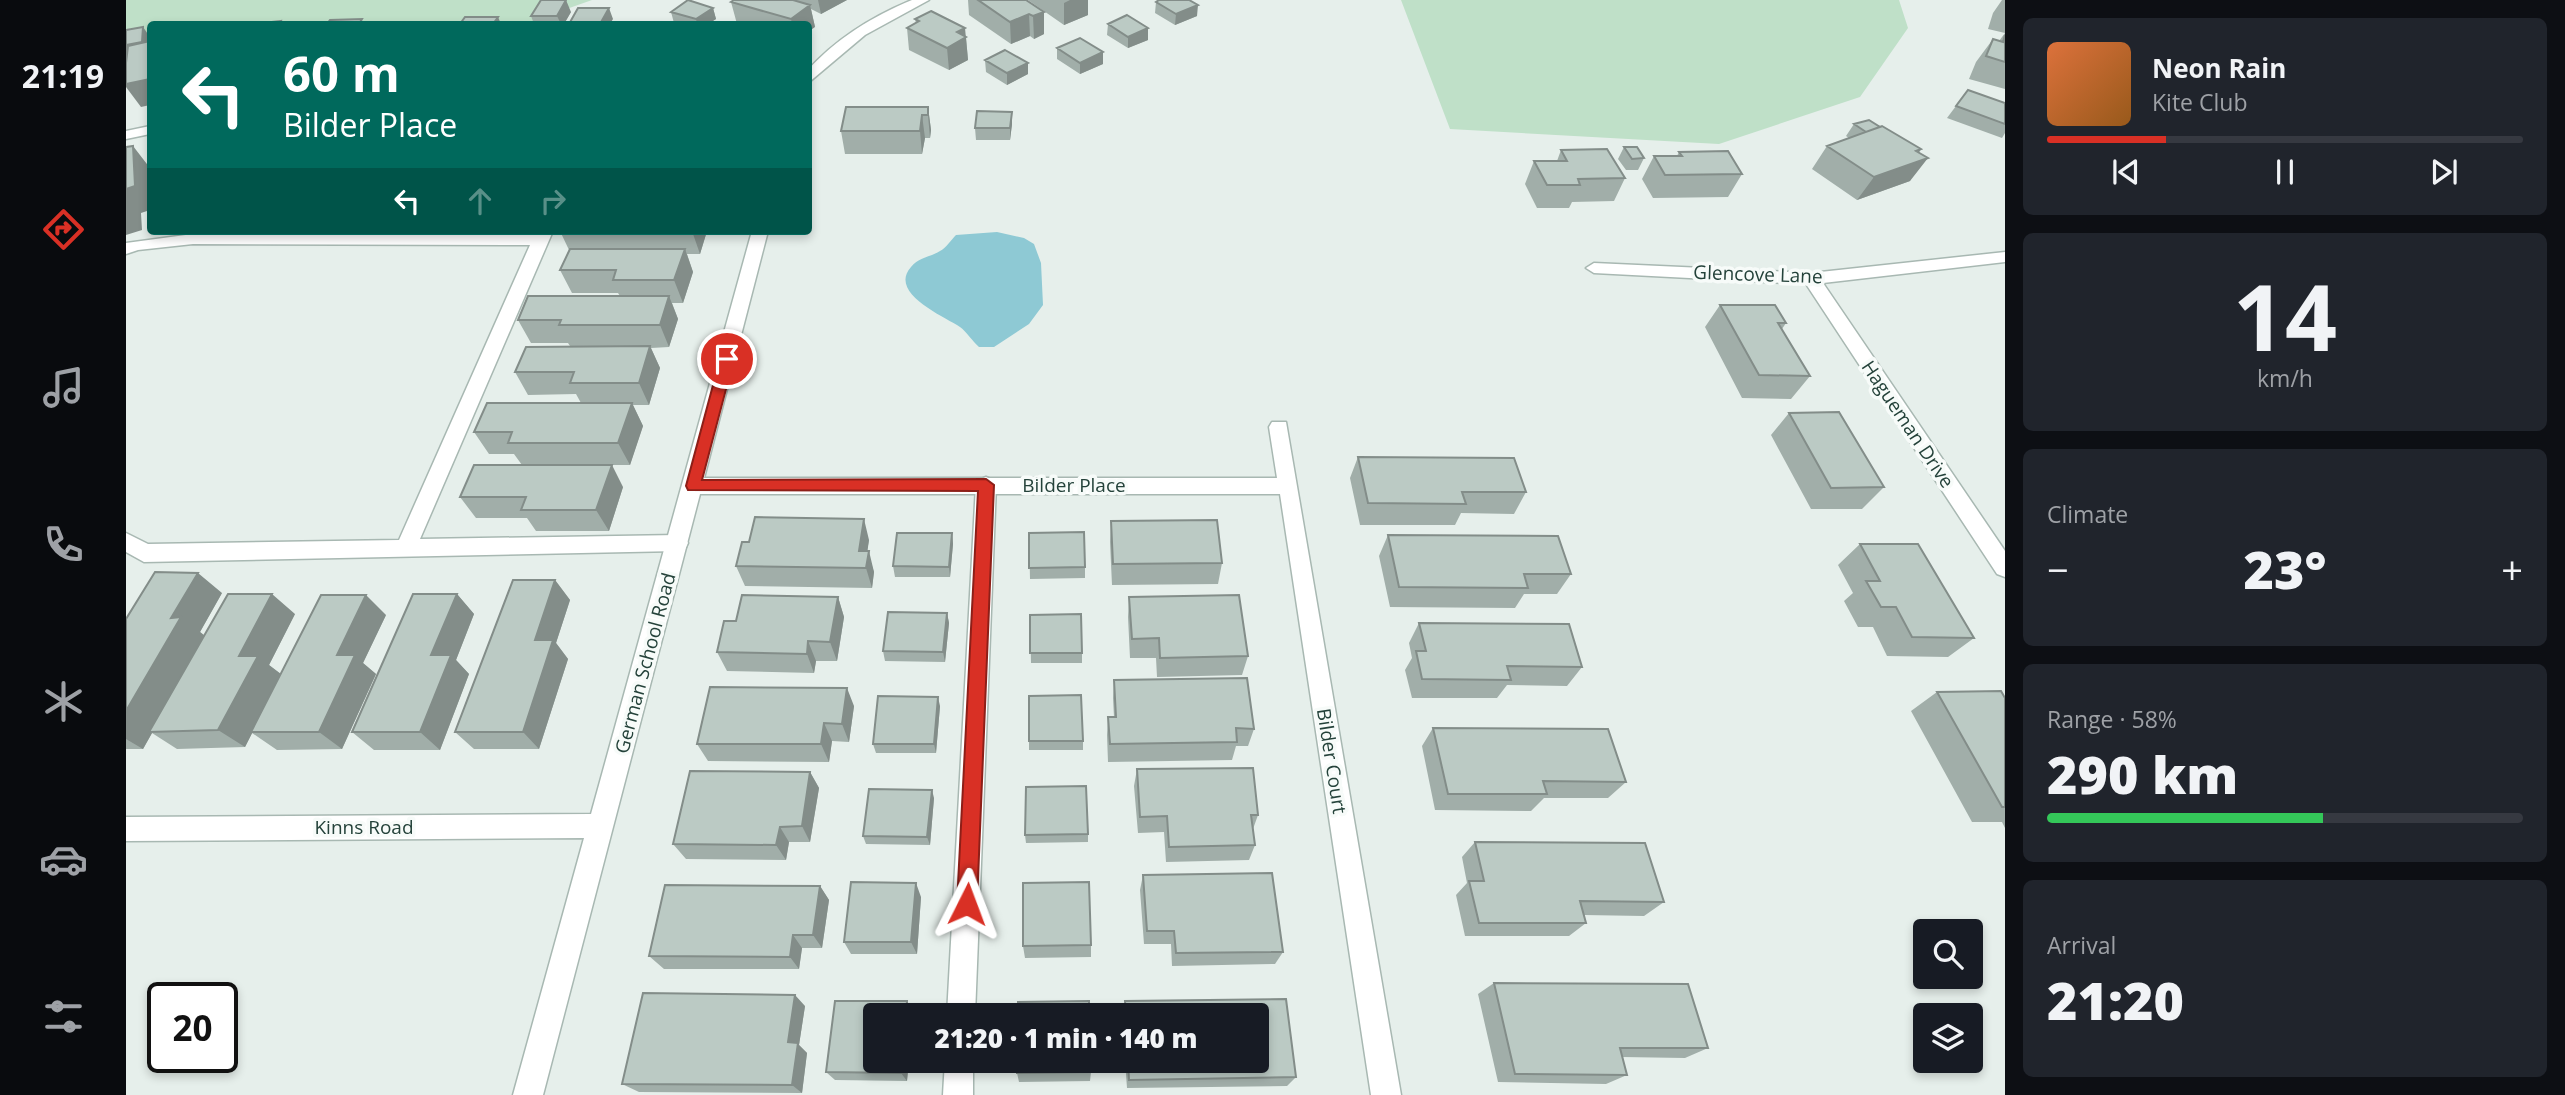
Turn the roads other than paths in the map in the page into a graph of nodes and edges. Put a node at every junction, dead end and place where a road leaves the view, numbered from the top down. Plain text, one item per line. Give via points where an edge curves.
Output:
1 (923, 0) edge
2 (812, 74) edge
3 (147, 131) edge
4 (126, 135) edge
5 (543, 235) edge
6 (759, 235) edge
7 (126, 249) edge
8 (2005, 257) edge
9 (1594, 268) dead end
10 (1811, 279) junction
11 (1279, 427) dead end
12 (986, 485) junction
13 (693, 486) junction
14 (1287, 486) junction
15 (126, 541) edge
16 (678, 543) junction
17 (406, 548) junction
18 (2005, 568) edge
19 (601, 826) junction
20 (126, 829) edge
21 (962, 1003) edge
22 (959, 1073) edge
23 (528, 1095) edge
24 (958, 1095) edge
25 (1386, 1095) edge

1 - 2 street via 851,36
3 - 4 street
5 - 7 street via 193,239
5 - 17 street
6 - 13 street, German School Road
8 - 10 street, Glencove Lane
9 - 10 street, Glencove Lane
10 - 18 street, Hagueman Drive
11 - 14 street, Bilder Court
12 - 13 street, Bilder Place
12 - 14 street, Bilder Place
12 - 21 street
13 - 16 street, German School Road
14 - 25 street, Bilder Court
15 - 17 street via 144,553
16 - 17 street
16 - 19 street, German School Road
19 - 20 street, Kinns Road
19 - 23 street, German School Road
22 - 24 street

